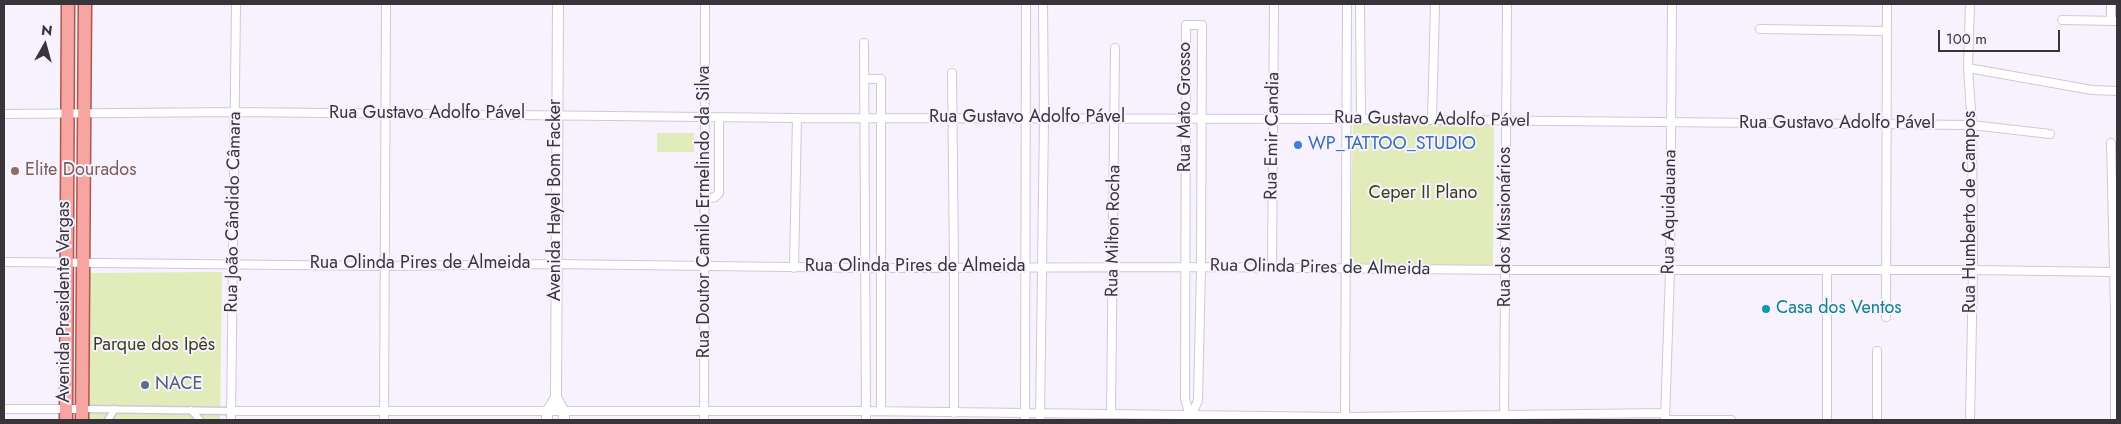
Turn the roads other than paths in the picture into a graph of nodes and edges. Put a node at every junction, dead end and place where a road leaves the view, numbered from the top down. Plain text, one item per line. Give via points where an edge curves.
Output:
1 (68, 4) edge
2 (85, 4) edge
3 (236, 4) edge
4 (386, 4) edge
5 (558, 4) edge
6 (705, 4) edge
7 (1026, 4) edge
8 (1043, 4) edge
9 (1274, 4) edge
10 (1347, 4) edge
11 (1360, 4) edge
12 (1435, 4) edge
13 (1507, 4) edge
14 (1672, 4) edge
15 (1887, 4) edge
16 (1970, 4) edge
17 (2111, 4) edge
18 (2062, 20) dead end
19 (2114, 21) edge
20 (1760, 29) dead end
21 (1886, 31) junction
22 (864, 43) dead end
23 (1043, 46) junction
24 (1026, 47) junction
25 (1115, 48) dead end
26 (1968, 68) junction
27 (952, 73) dead end
28 (865, 79) junction
29 (2117, 91) edge
30 (235, 112) junction
31 (84, 113) junction
32 (4, 114) edge
33 (68, 114) junction
34 (385, 114) junction
35 (556, 115) junction
36 (705, 116) junction
37 (719, 117) junction
38 (866, 117) junction
39 (882, 117) junction
40 (797, 118) junction
41 (953, 118) junction
42 (1044, 118) junction
43 (1115, 118) junction
44 (1186, 118) junction
45 (1203, 118) junction
46 (1274, 118) junction
47 (1027, 119) junction
48 (1347, 119) junction
49 (1361, 119) junction
50 (1432, 120) junction
51 (1506, 121) junction
52 (1671, 123) junction
53 (1887, 124) junction
54 (1972, 125) junction
55 (2050, 134) dead end
56 (2111, 143) dead end
57 (2114, 167) edge
58 (705, 198) junction
59 (4, 262) edge
60 (67, 262) junction
61 (83, 263) junction
62 (233, 263) junction
63 (555, 264) junction
64 (383, 266) junction
65 (706, 267) junction
66 (1026, 267) junction
67 (1042, 267) junction
68 (1114, 267) junction
69 (1185, 267) junction
70 (1201, 267) junction
71 (794, 268) junction
72 (866, 268) junction
73 (880, 268) junction
74 (954, 268) junction
75 (1272, 268) junction
76 (1346, 269) junction
77 (1506, 270) junction
78 (1886, 270) junction
79 (1973, 270) junction
80 (1670, 271) junction
81 (1827, 271) junction
82 (2114, 272) junction
83 (2116, 310) edge
84 (1886, 317) dead end
85 (1877, 351) dead end
86 (556, 397) junction
87 (4, 409) edge
88 (115, 409) junction
89 (191, 410) junction
90 (231, 411) junction
91 (866, 411) junction
92 (881, 412) junction
93 (954, 413) junction
94 (66, 414) edge
95 (1112, 414) junction
96 (82, 415) edge
97 (384, 416) edge
98 (477, 416) edge
99 (547, 416) edge
100 (564, 416) edge
101 (704, 416) edge
102 (1025, 417) edge
103 (1040, 417) edge
104 (1191, 418) edge
105 (1504, 418) edge
106 (1665, 418) edge
107 (1345, 419) edge
108 (108, 420) edge
109 (200, 420) edge
110 (231, 420) edge
111 (866, 420) edge
112 (1731, 420) edge
113 (1827, 420) edge
114 (1877, 420) edge
115 (1970, 420) edge
116 (2115, 420) edge

1 - 33 main road, Avenida Presidente Vargas
2 - 31 main road, Avenida Presidente Vargas
3 - 30 street, Rua João Cândido Câmara
4 - 34 street
5 - 35 street, Avenida Hayel Bom Facker
6 - 36 street, Rua Doutor Camilo Ermelindo da Silva
7 - 24 street
8 - 23 street
9 - 46 street, Rua Emir Candia
10 - 48 street
11 - 49 street
12 - 50 street
13 - 51 street, Rua dos Missionários
14 - 52 street, Rua Aquidauana
15 - 21 street
16 - 26 street, Rua Humberto de Campos
17 - 19 street
18 - 19 street
20 - 21 street
21 - 53 street
22 - 28 street
23 - 24 street
23 - 42 street
24 - 47 street
25 - 43 street, Rua Milton Rocha
26 - 29 street via 2092,90
26 - 54 street, Rua Humberto de Campos
27 - 41 street
28 - 38 street
28 - 39 street via 881,80
30 - 31 street, Rua Gustavo Adolfo Pável
30 - 34 street, Rua Gustavo Adolfo Pável
30 - 62 street, Rua João Cândido Câmara
31 - 33 street, Rua Gustavo Adolfo Pável
31 - 61 main road, Avenida Presidente Vargas
32 - 33 street, Rua Gustavo Adolfo Pável
33 - 60 main road, Avenida Presidente Vargas
34 - 35 street, Rua Gustavo Adolfo Pável
34 - 64 street
35 - 36 street, Rua Gustavo Adolfo Pável
35 - 63 street, Avenida Hayel Bom Facker
36 - 37 street, Rua Gustavo Adolfo Pável
36 - 58 street, Rua Doutor Camilo Ermelindo da Silva
37 - 40 street, Rua Gustavo Adolfo Pável
37 - 58 street via 719,193
38 - 39 street, Rua Gustavo Adolfo Pável
38 - 40 street, Rua Gustavo Adolfo Pável
38 - 72 street
39 - 41 street, Rua Gustavo Adolfo Pável
39 - 73 street
40 - 71 street
41 - 47 street, Rua Gustavo Adolfo Pável
41 - 74 street
42 - 43 street, Rua Gustavo Adolfo Pável
42 - 47 street, Rua Gustavo Adolfo Pável
42 - 67 street
43 - 44 street, Rua Gustavo Adolfo Pável
43 - 68 street, Rua Milton Rocha
44 - 45 street, Rua Gustavo Adolfo Pável
44 - 45 street, Rua Mato Grosso via 1186,25 1202,25
44 - 69 street, Rua Mato Grosso
45 - 46 street, Rua Gustavo Adolfo Pável
45 - 70 street, Rua Mato Grosso
46 - 48 street, Rua Gustavo Adolfo Pável
46 - 75 street, Rua Emir Candia
47 - 66 street
48 - 49 street, Rua Gustavo Adolfo Pável
48 - 76 street
49 - 50 street, Rua Gustavo Adolfo Pável
50 - 51 street, Rua Gustavo Adolfo Pável
51 - 52 street, Rua Gustavo Adolfo Pável
51 - 77 street, Rua dos Missionários
52 - 53 street, Rua Gustavo Adolfo Pável
52 - 80 street, Rua Aquidauana
53 - 54 street, Rua Gustavo Adolfo Pável
53 - 78 street
54 - 55 street, Rua Gustavo Adolfo Pável
54 - 79 street, Rua Humberto de Campos
56 - 57 street
57 - 82 street
58 - 65 street, Rua Doutor Camilo Ermelindo da Silva
59 - 60 street, Rua Olinda Pires de Almeida
60 - 61 street, Rua Olinda Pires de Almeida
60 - 94 main road, Avenida Presidente Vargas
61 - 62 street, Rua Olinda Pires de Almeida
61 - 96 main road, Avenida Presidente Vargas
62 - 64 street, Rua Olinda Pires de Almeida
62 - 90 street, Rua João Cândido Câmara
63 - 64 street, Rua Olinda Pires de Almeida
63 - 65 street, Rua Olinda Pires de Almeida
63 - 86 street, Avenida Hayel Bom Facker
64 - 97 street
65 - 71 street, Rua Olinda Pires de Almeida
65 - 101 street, Rua Doutor Camilo Ermelindo da Silva
66 - 67 street, Rua Olinda Pires de Almeida
66 - 74 street, Rua Olinda Pires de Almeida
66 - 102 street
67 - 68 street, Rua Olinda Pires de Almeida
67 - 103 street
68 - 69 street, Rua Olinda Pires de Almeida
68 - 95 street, Rua Milton Rocha
69 - 70 street, Rua Olinda Pires de Almeida
69 - 104 street, Rua Mato Grosso via 1185,399
70 - 75 street, Rua Olinda Pires de Almeida
70 - 104 street, Rua Mato Grosso via 1198,401
71 - 72 street, Rua Olinda Pires de Almeida
72 - 73 street, Rua Olinda Pires de Almeida
72 - 91 street
73 - 74 street, Rua Olinda Pires de Almeida
73 - 92 street
74 - 93 street
75 - 76 street, Rua Olinda Pires de Almeida
76 - 77 street, Rua Olinda Pires de Almeida
76 - 107 street
77 - 80 street, Rua Olinda Pires de Almeida
77 - 105 street, Rua dos Missionários
78 - 79 street, Rua Olinda Pires de Almeida
78 - 81 street, Rua Olinda Pires de Almeida
78 - 84 street
79 - 82 street, Rua Olinda Pires de Almeida
79 - 115 street, Rua Humberto de Campos
80 - 81 street, Rua Olinda Pires de Almeida
80 - 106 street, Rua Aquidauana
81 - 113 street
82 - 83 street
83 - 116 street
85 - 114 street
86 - 99 street
86 - 100 street, Avenida Hayel Bom Facker
87 - 94 street
88 - 89 street
88 - 96 street
88 - 108 street
89 - 90 street
89 - 109 street
90 - 97 street
90 - 110 street, Rua João Cândido Câmara
91 - 92 street
91 - 101 street
91 - 111 street
92 - 93 street
93 - 102 street
94 - 96 street
95 - 103 street
95 - 104 street
97 - 98 street
98 - 99 street
99 - 100 street
100 - 101 street
102 - 103 street
104 - 107 street
105 - 106 street
105 - 107 street
106 - 112 street

